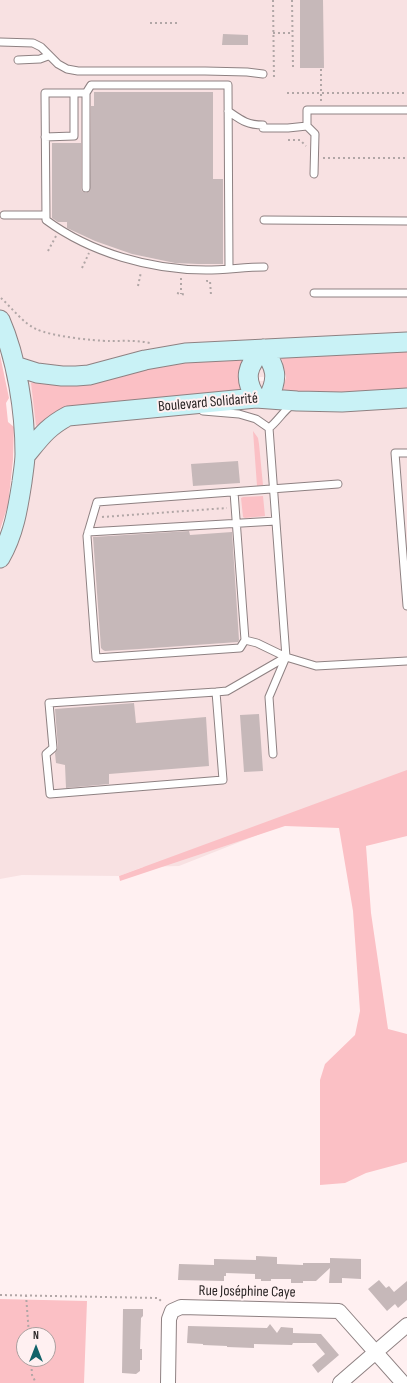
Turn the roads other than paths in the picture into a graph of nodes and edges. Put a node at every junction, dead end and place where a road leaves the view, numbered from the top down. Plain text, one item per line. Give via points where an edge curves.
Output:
1 (0, 42) edge
2 (48, 56) junction
3 (18, 60) dead end
4 (263, 74) dead end
5 (74, 93) junction
6 (86, 93) junction
7 (407, 110) edge
8 (228, 111) junction
9 (307, 126) junction
10 (45, 137) junction
11 (314, 174) dead end
12 (86, 188) dead end
13 (4, 215) dead end
14 (46, 215) junction
15 (264, 220) dead end
16 (407, 221) edge
17 (264, 268) dead end
18 (230, 269) junction
19 (314, 293) dead end
20 (407, 293) edge
21 (0, 320) edge
22 (407, 342) edge
23 (263, 349) junction
24 (15, 366) junction
25 (262, 398) junction
26 (407, 398) edge
27 (297, 401) junction
28 (173, 406) junction
29 (269, 428) junction
30 (407, 453) edge
31 (26, 456) junction
32 (338, 484) dead end
33 (273, 489) junction
34 (234, 492) junction
35 (276, 521) junction
36 (237, 523) junction
37 (88, 532) junction
38 (0, 558) edge
39 (407, 606) edge
40 (246, 640) junction
41 (286, 657) junction
42 (407, 661) edge
43 (216, 692) junction
44 (274, 754) dead end
45 (407, 1325) edge
46 (376, 1352) junction
47 (168, 1383) edge
48 (340, 1383) edge
49 (403, 1383) edge

1 - 2 lane via 33,43
2 - 3 lane
2 - 4 lane via 67,69 78,71 205,71
5 - 6 lane
5 - 10 lane via 74,136
5 - 10 lane via 45,93
6 - 8 lane via 91,85 228,85
6 - 12 lane
7 - 9 lane via 307,110
8 - 9 lane via 248,124 263,127
8 - 18 lane
9 - 11 lane via 315,134
10 - 14 lane
13 - 14 lane
14 - 18 lane via 46,220 60,230 92,246 143,264 192,270
15 - 16 lane
17 - 18 lane
19 - 20 lane
21 - 24 main road
22 - 23 main road
23 - 24 main road via 185,353 76,376 37,373
23 - 25 main road via 274,369 275,379 274,386
23 - 25 main road via 253,360 248,372 250,388
24 - 31 main road
25 - 27 main road, Boulevard Solidarité
25 - 28 main road, Boulevard Solidarité
26 - 27 main road, Boulevard Solidarité via 342,402
27 - 29 lane
28 - 29 lane via 239,414 256,419
28 - 31 main road, Boulevard Solidarité via 68,416 54,423
29 - 33 lane
30 - 39 lane via 395,454
31 - 38 main road via 16,517
32 - 33 lane
33 - 34 lane
33 - 35 lane
34 - 36 lane
34 - 37 lane via 97,502
35 - 36 lane
35 - 41 lane
36 - 37 lane
36 - 40 lane
37 - 40 lane via 96,658 240,648
40 - 41 lane
41 - 42 lane via 316,666
41 - 43 lane via 227,691
41 - 44 lane via 269,697
43 - 43 lane via 223,780 50,794 46,754 53,748 49,703
45 - 46 street
46 - 47 street, Rue Joséphine Caye via 339,1311 181,1307 172,1311 169,1319
46 - 48 street
46 - 49 street, Rue Joséphine Caye

